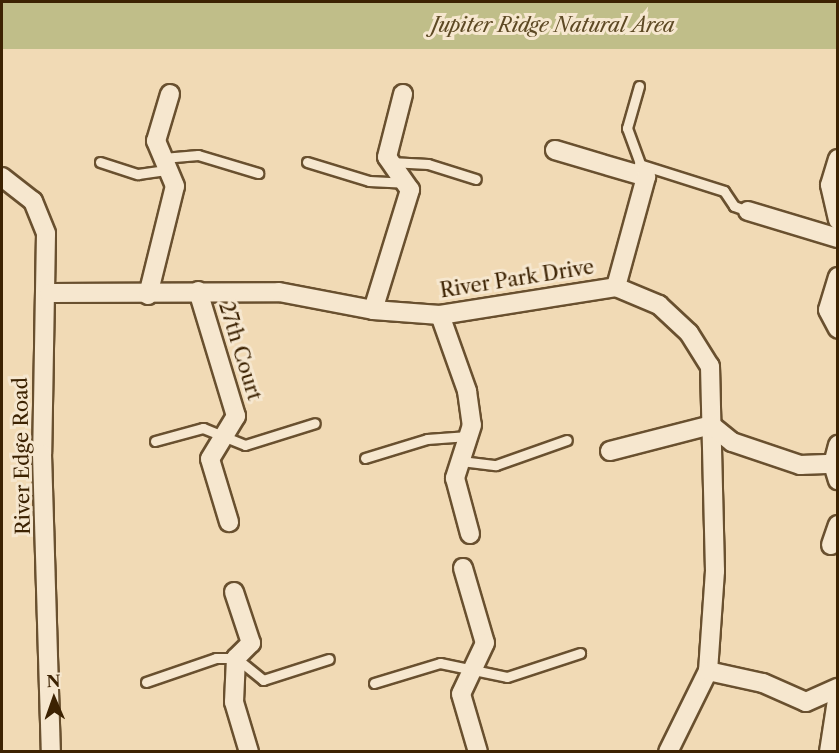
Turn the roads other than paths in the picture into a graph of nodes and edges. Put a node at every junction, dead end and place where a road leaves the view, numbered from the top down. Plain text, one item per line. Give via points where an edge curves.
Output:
1 (639, 86) dead end
2 (170, 94) dead end
3 (403, 94) dead end
4 (555, 150) dead end
5 (837, 159) edge
6 (100, 162) dead end
7 (307, 162) dead end
8 (390, 162) junction
9 (165, 164) junction
10 (642, 170) junction
11 (258, 173) dead end
12 (2, 177) edge
13 (476, 178) dead end
14 (405, 183) junction
15 (748, 211) joint
16 (837, 220) edge
17 (837, 238) edge
18 (837, 277) edge
19 (616, 287) junction
20 (198, 291) junction
21 (49, 293) junction
22 (148, 295) junction
23 (373, 310) junction
24 (440, 315) junction
25 (837, 329) edge
26 (315, 423) dead end
27 (711, 425) junction
28 (225, 434) junction
29 (468, 436) junction
30 (567, 440) dead end
31 (155, 441) dead end
32 (837, 445) edge
33 (610, 451) dead end
34 (365, 458) dead end
35 (461, 461) junction
36 (836, 469) edge
37 (229, 522) dead end
38 (837, 525) edge
39 (470, 534) dead end
40 (831, 545) dead end
41 (463, 568) dead end
42 (234, 592) dead end
43 (580, 653) dead end
44 (236, 658) junction
45 (329, 659) dead end
46 (473, 668) junction
47 (708, 671) junction
48 (146, 682) dead end
49 (374, 683) dead end
50 (837, 688) edge
51 (837, 694) edge
52 (51, 752) edge
53 (249, 752) edge
54 (478, 752) edge
55 (668, 752) edge
56 (829, 752) edge

1 - 10 lane via 627,128
2 - 9 street via 156,141
3 - 8 street via 387,157
4 - 10 street
5 - 16 street via 830,185
6 - 9 lane via 138,174
7 - 14 lane via 369,182
8 - 13 lane via 428,164
8 - 14 street
9 - 11 lane via 198,155
9 - 22 street via 175,186
10 - 15 lane via 724,191 734,206
10 - 19 street
12 - 21 street, River Edge Road via 33,201 46,234
14 - 23 street via 410,190
15 - 17 street
18 - 25 street via 828,310
19 - 24 street, River Park Drive
19 - 27 street, River Park Drive via 659,305 689,333 710,366
20 - 22 street, River Park Drive
20 - 23 street, River Park Drive via 279,292
20 - 28 street, 27th Court via 236,416
21 - 22 street, River Park Drive
21 - 52 street, River Edge Road via 42,454
23 - 24 street, River Park Drive
24 - 29 street via 467,391
26 - 28 lane via 245,446
27 - 33 street
27 - 36 street via 732,442 800,465
27 - 47 street, River Park Drive via 715,571
28 - 31 lane via 202,428
28 - 37 street, 27th Court via 210,459
29 - 34 lane via 427,439
29 - 35 street
30 - 35 lane via 496,465
32 - 36 street
35 - 39 street via 456,478
38 - 40 street
41 - 46 street via 485,643
42 - 44 street via 251,643
43 - 46 lane via 507,677
44 - 45 lane via 263,680
44 - 48 lane via 216,658
44 - 53 street via 234,702
46 - 49 lane via 440,663
46 - 54 street via 461,694
47 - 50 street via 763,683 806,702
47 - 55 street, River Park Drive
51 - 56 street

